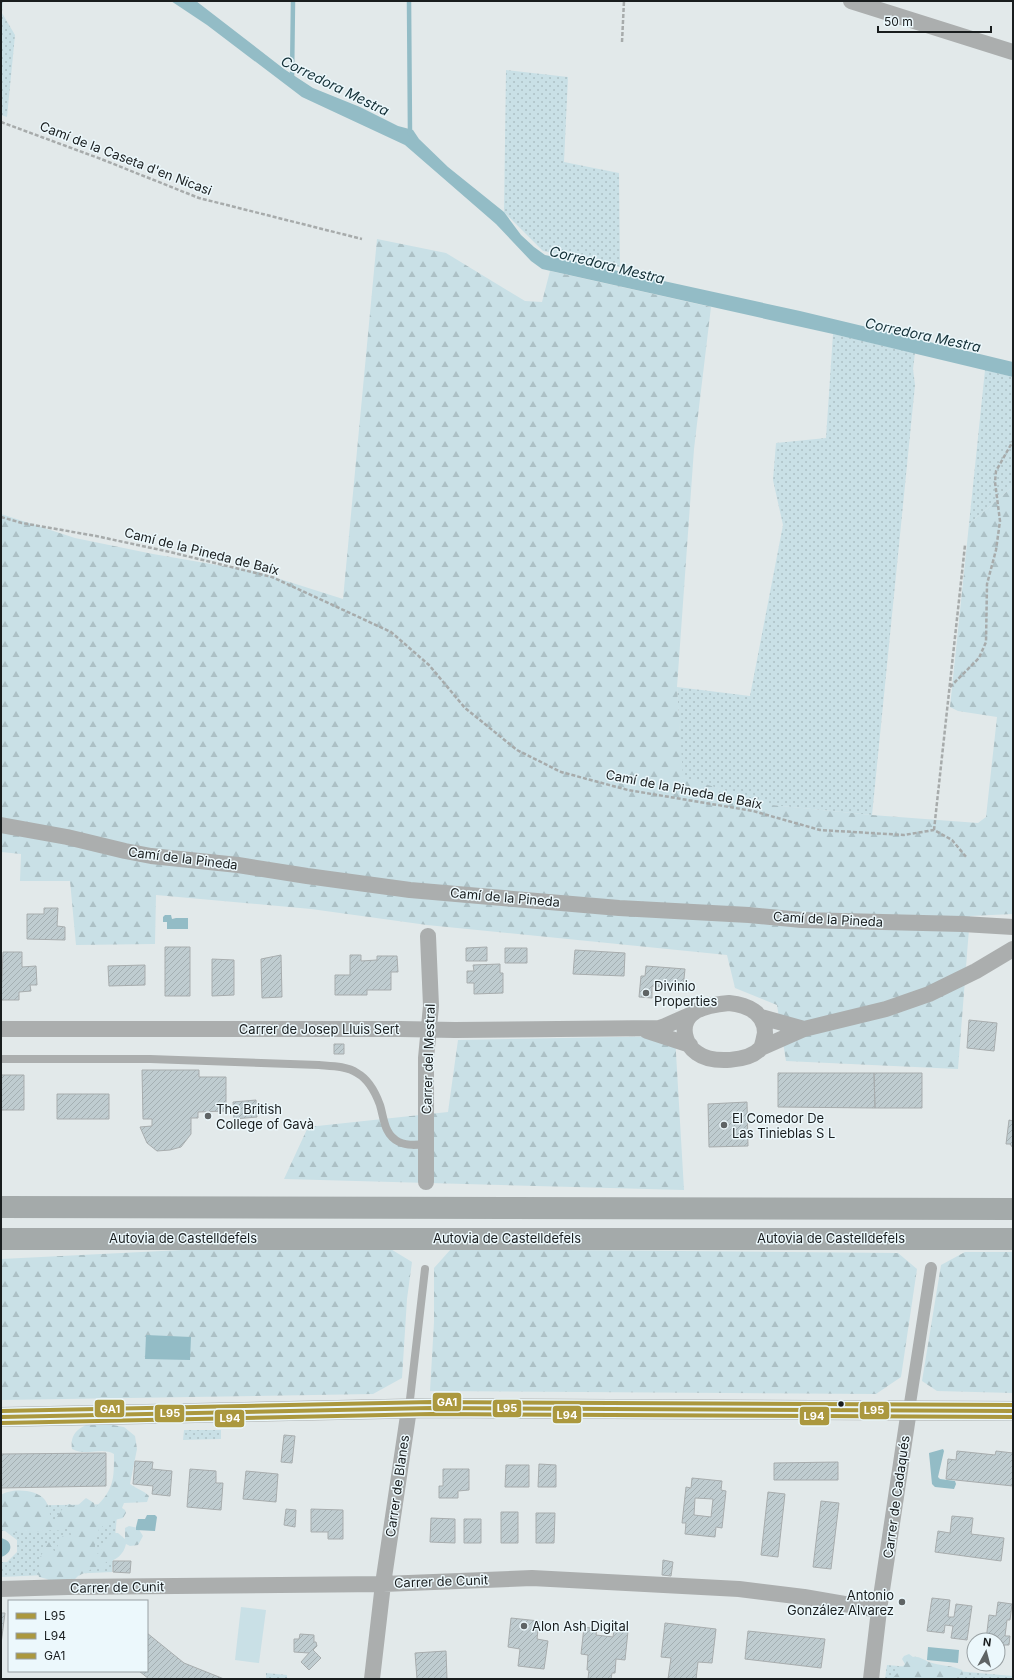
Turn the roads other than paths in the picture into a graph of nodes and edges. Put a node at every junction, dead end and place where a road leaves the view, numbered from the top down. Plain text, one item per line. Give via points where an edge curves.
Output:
1 (851, 1) edge
2 (1013, 52) edge
3 (1, 825) edge
4 (1013, 927) edge
5 (428, 936) dead end
6 (1013, 949) edge
7 (692, 1014) junction
8 (761, 1017) junction
9 (636, 1028) junction
10 (1, 1029) edge
11 (804, 1029) junction
12 (429, 1030) junction
13 (690, 1045) junction
14 (761, 1048) junction
15 (1, 1059) edge
16 (426, 1144) junction
17 (426, 1182) dead end
18 (1, 1193) edge
19 (1, 1207) edge
20 (192, 1207) junction
21 (1013, 1209) edge
22 (1, 1239) edge
23 (1013, 1239) edge
24 (931, 1268) dead end
25 (425, 1269) dead end
26 (409, 1409) junction
27 (909, 1410) junction
28 (1013, 1411) edge
29 (1, 1417) edge
30 (383, 1584) junction
31 (1, 1590) edge
32 (879, 1610) junction
33 (372, 1679) edge
34 (871, 1679) edge

1 - 2 street
3 - 4 street, Camí de la Pineda via 125,851 238,864 410,890 802,920
5 - 12 street, Carrer del Mestral via 431,1006
6 - 11 street, Carrer de Josep Lluis Sert via 929,994 886,1009
7 - 8 street, Carrer de Josep Lluis Sert via 714,1004 730,1003 741,1004
7 - 9 street, Carrer de Josep Lluis Sert via 665,1026
7 - 13 street via 685,1023 684,1031
8 - 11 street, Carrer de Josep Lluis Sert
8 - 14 street via 765,1026
9 - 12 street, Carrer de Josep Lluis Sert
9 - 13 street, Carrer de Josep Lluis Sert
10 - 12 street, Carrer de Josep Lluis Sert
11 - 14 street, Carrer de Josep Lluis Sert
12 - 16 street, Carrer del Mestral via 426,1058
13 - 14 street, Carrer de Josep Lluis Sert via 697,1053 723,1060 748,1056
15 - 16 lane via 150,1059 341,1067 357,1072 368,1083 380,1105 386,1130 392,1138 408,1144
16 - 17 street, Carrer del Mestral
18 - 20 highway
19 - 20 highway
20 - 21 highway
22 - 23 highway, Autovia de Castelldefels
24 - 27 street, Carrer de Cadaqués
25 - 26 lane, Carrer de Blanes
26 - 27 street
26 - 29 street
26 - 30 street, Carrer de Blanes
27 - 28 street
27 - 32 street, Carrer de Cadaqués
30 - 31 street, Carrer de Cunit
30 - 32 street, Carrer de Cunit via 532,1578 659,1584 746,1590
30 - 33 street, Carrer de Blanes
32 - 34 street, Carrer de Cadaqués

